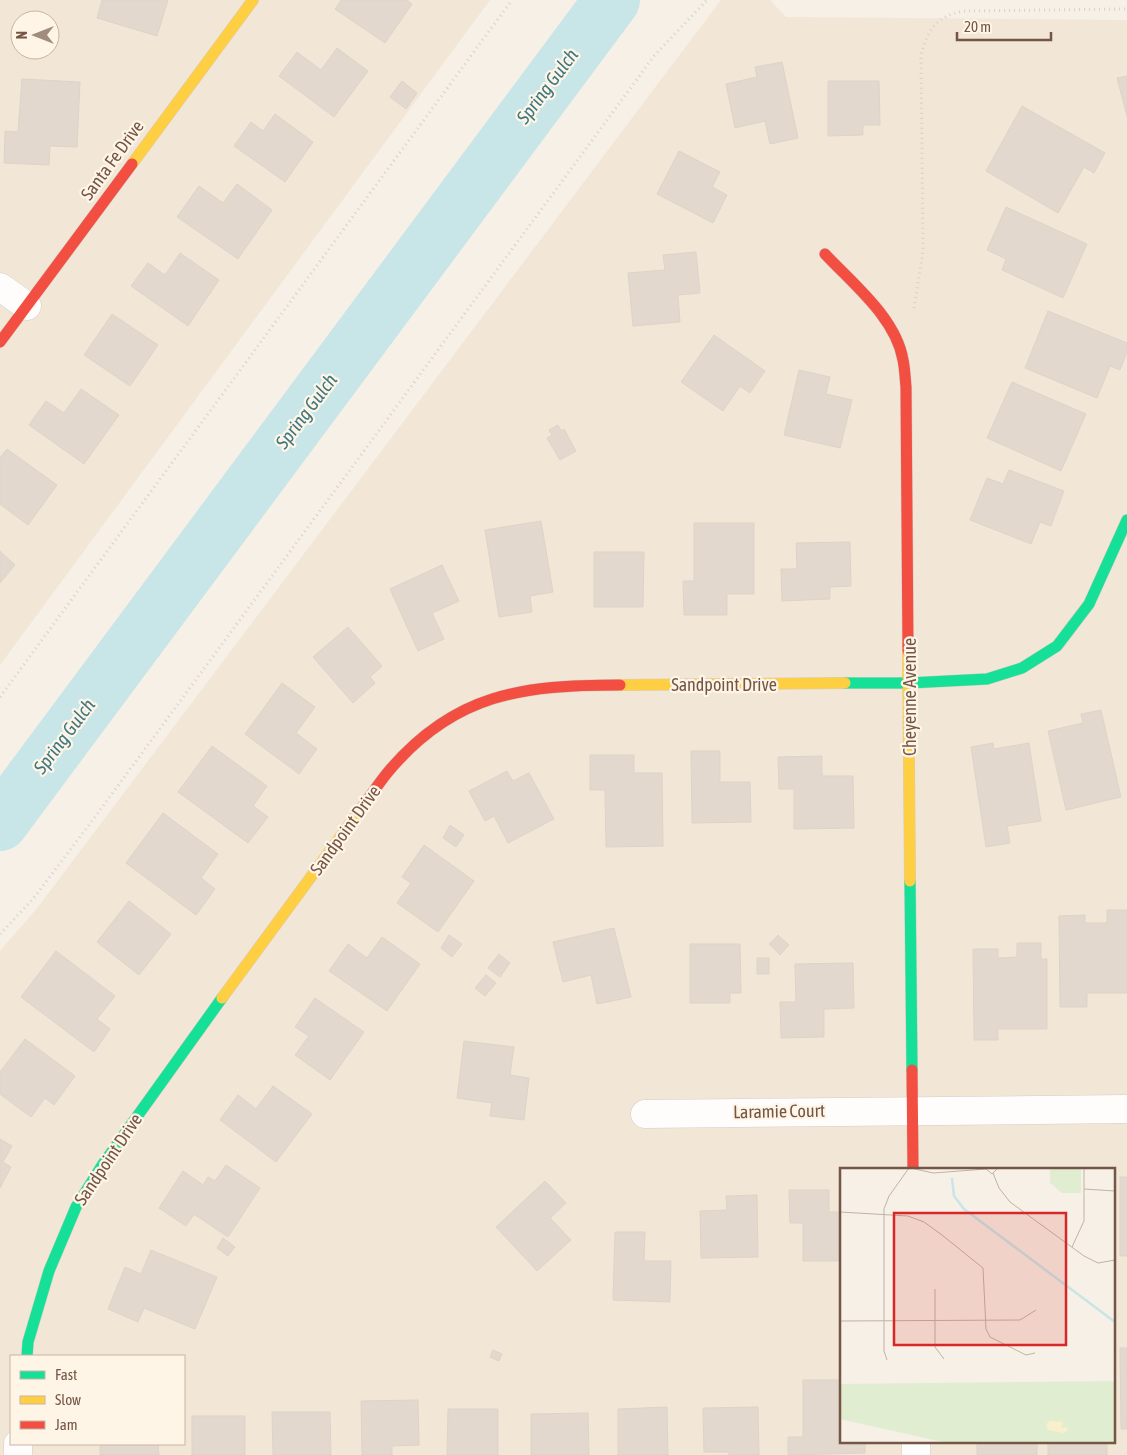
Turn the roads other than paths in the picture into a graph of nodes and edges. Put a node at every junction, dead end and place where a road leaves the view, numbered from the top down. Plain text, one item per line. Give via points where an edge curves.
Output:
1 (253, 0) edge
2 (825, 254) dead end
3 (0, 286) edge
4 (27, 306) junction
5 (0, 342) edge
6 (1127, 520) edge
7 (909, 683) junction
8 (1127, 1109) edge
9 (912, 1110) junction
10 (645, 1114) dead end
11 (913, 1168) edge
12 (27, 1355) edge
13 (916, 1442) edge
14 (916, 1455) edge

1 - 4 street, Santa Fe Drive
2 - 7 street, Cheyenne Avenue via 883,315 903,358 907,416
3 - 4 street
4 - 5 street, Santa Fe Drive
6 - 7 street, Sandpoint Drive via 1090,604 1057,646 1022,668 987,679
7 - 9 street, Cheyenne Avenue
7 - 12 street, Sandpoint Drive via 569,685 488,699 443,721 407,750 388,772 103,1164 76,1207 49,1271
8 - 9 street, Laramie Court
9 - 10 street, Laramie Court
9 - 11 street, Cheyenne Avenue
13 - 14 street

